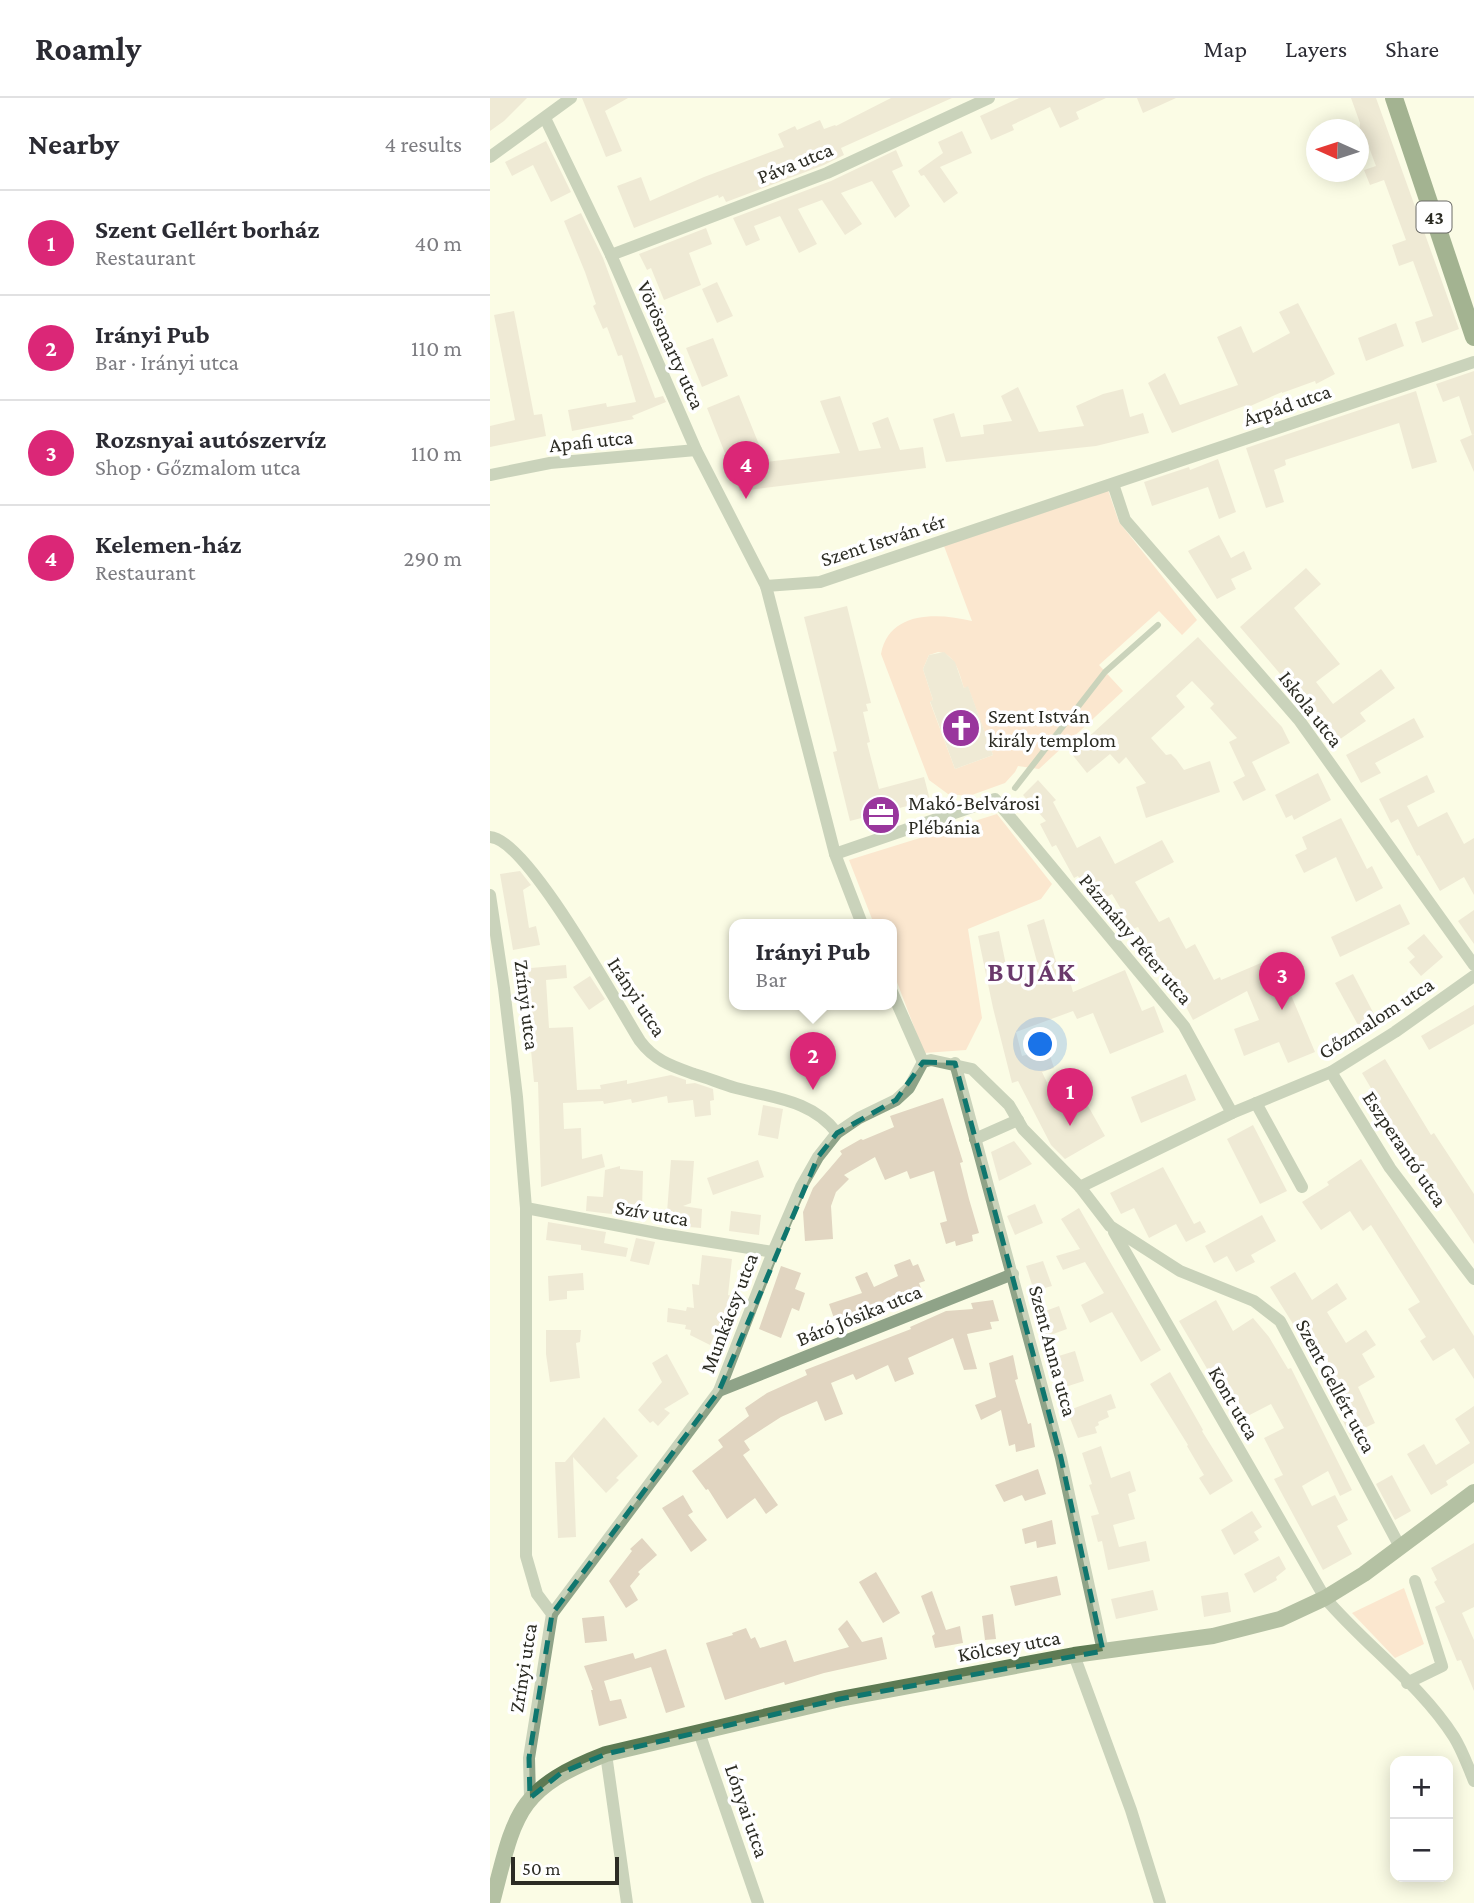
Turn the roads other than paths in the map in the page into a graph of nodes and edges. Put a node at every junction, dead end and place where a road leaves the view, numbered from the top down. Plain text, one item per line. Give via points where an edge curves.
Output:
1 (571, 98) edge
2 (989, 98) edge
3 (1394, 98) edge
4 (545, 118) junction
5 (490, 158) edge
6 (611, 255) junction
7 (1474, 337) edge
8 (1474, 362) edge
9 (696, 450) junction
10 (490, 475) edge
11 (1113, 484) junction
12 (766, 586) junction
13 (1158, 625) dead end
14 (1015, 788) dead end
15 (490, 837) edge
16 (835, 854) junction
17 (490, 895) edge
18 (860, 919) edge
19 (1474, 965) edge
20 (1474, 976) edge
21 (897, 1003) edge
22 (923, 1062) junction
23 (955, 1063) junction
24 (1331, 1072) junction
25 (1256, 1103) junction
26 (1232, 1113) junction
27 (1018, 1120) junction
28 (836, 1133) junction
29 (975, 1139) junction
30 (1302, 1187) dead end
31 (1080, 1188) junction
32 (526, 1209) junction
33 (1110, 1226) junction
34 (773, 1252) junction
35 (1013, 1275) junction
36 (1474, 1279) edge
37 (719, 1391) junction
38 (1474, 1492) edge
39 (1400, 1547) junction
40 (1415, 1581) dead end
41 (1325, 1598) junction
42 (552, 1614) junction
43 (1103, 1651) junction
44 (1074, 1656) junction
45 (1407, 1682) junction
46 (699, 1732) junction
47 (606, 1754) junction
48 (1474, 1781) edge
49 (530, 1797) junction
50 (492, 1903) edge
51 (626, 1903) edge
52 (758, 1903) edge
53 (1160, 1903) edge

1 - 4 street
2 - 6 street, Páva utca via 827,173
3 - 7 main road, 43
4 - 5 street
4 - 6 street, Vörösmarty utca
6 - 9 street, Vörösmarty utca
8 - 11 street, Árpád utca
9 - 10 street, Apafi utca via 550,463
9 - 12 street, Vörösmarty utca
11 - 12 street, Szent István tér via 820,582
11 - 19 street, Iskola utca via 1125,520 1299,720
12 - 16 street
13 - 14 lane via 1105,672
15 - 28 street, Irányi utca via 507,844 532,870 655,1058 735,1087 792,1101 821,1116
16 - 18 street
16 - 26 street, Pázmány Péter utca via 995,799 1184,1026
17 - 32 street, Zrínyi utca via 517,1097
20 - 24 street, Gőzmalom utca
21 - 22 street
22 - 23 street
22 - 28 street, Munkácsy utca via 909,1088 896,1100
23 - 27 street, Szent Gellért utca via 972,1069
23 - 29 street, Szent Anna utca
24 - 25 street, Gőzmalom utca
24 - 36 street, Eszperantó utca via 1390,1168
25 - 26 street, Gőzmalom utca
25 - 30 street
26 - 31 street, Gőzmalom utca
27 - 29 street
27 - 31 street, Szent Gellért utca
28 - 34 street, Munkácsy utca via 801,1187
29 - 35 street, Szent Anna utca
31 - 33 street, Szent Gellért utca
32 - 34 street, Szív utca
32 - 42 street, Zrínyi utca via 526,1556 537,1594
33 - 39 street, Szent Gellért utca via 1180,1271 1254,1301 1280,1321
33 - 41 street, Kont utca
34 - 37 street, Munkácsy utca
35 - 37 street, Báró Jósika utca
35 - 43 street, Szent Anna utca via 1062,1458
37 - 42 street, Munkácsy utca
38 - 39 main road, Kölcsey utca
39 - 41 main road, Kölcsey utca
40 - 45 street via 1442,1666
41 - 43 main road, Kölcsey utca via 1252,1627
41 - 45 street
42 - 49 street, Zrínyi utca via 529,1758
43 - 44 main road, Kölcsey utca
44 - 46 main road, Kölcsey utca via 840,1699
44 - 53 street
45 - 48 street via 1455,1738
46 - 47 main road, Kölcsey utca
46 - 52 street, Lónyai utca
47 - 49 main road, Kölcsey utca via 561,1773
47 - 51 street
49 - 50 main road, Zrínyi utca via 515,1822

